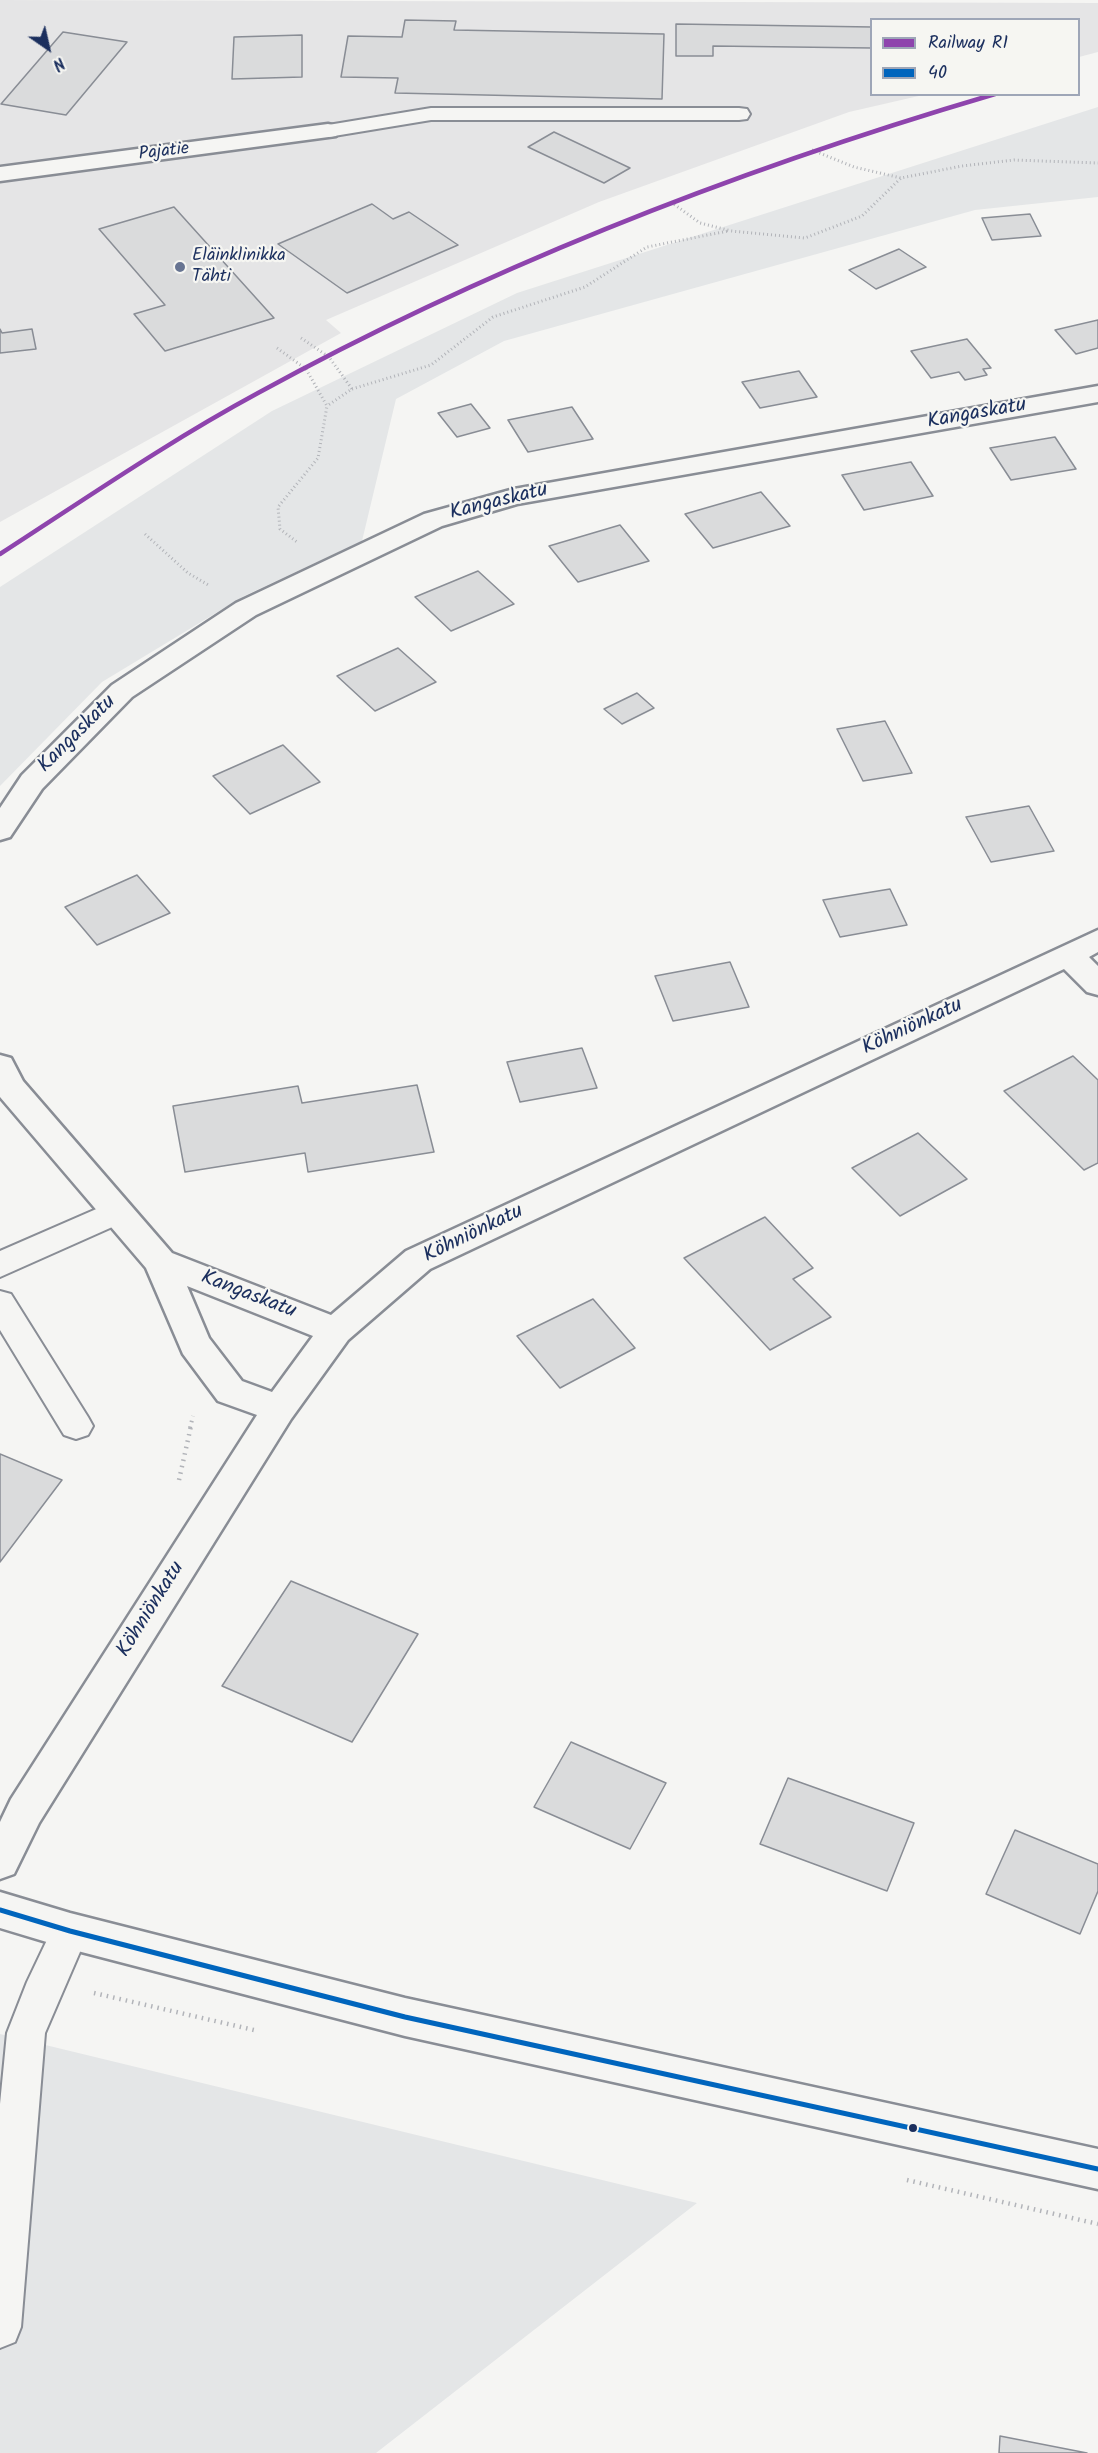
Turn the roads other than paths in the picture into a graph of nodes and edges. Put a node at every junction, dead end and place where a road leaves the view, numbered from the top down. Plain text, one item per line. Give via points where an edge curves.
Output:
1 (739, 114) dead end
2 (328, 131) joint
3 (0, 174) edge
4 (1098, 394) edge
5 (0, 830) edge
6 (1098, 940) edge
7 (1068, 955) junction
8 (1098, 984) edge
9 (0, 1066) edge
10 (117, 1212) junction
11 (160, 1262) junction
12 (0, 1265) edge
13 (0, 1303) edge
14 (336, 1331) junction
15 (279, 1409) junction
16 (76, 1426) dead end
17 (0, 1862) edge
18 (0, 1910) edge
19 (70, 1931) junction
20 (1098, 2169) edge
21 (0, 2326) edge

1 - 2 lane via 431,114
2 - 3 street, Pajatie
4 - 5 street, Kangaskatu via 514,497 433,520 246,609 122,691 32,782
6 - 7 street, Köhniönkatu
7 - 8 street
7 - 14 street, Köhniönkatu via 418,1260
9 - 10 street, Kangaskatu via 10,1087
10 - 11 street, Kangaskatu
10 - 12 lane
11 - 14 street, Kangaskatu
11 - 15 street, Kangaskatu via 195,1345 230,1391
13 - 16 lane
14 - 15 street, Köhniönkatu
15 - 17 street, Köhniönkatu via 25,1811
18 - 19 street
19 - 20 street via 405,2017
19 - 21 lane via 26,2033

